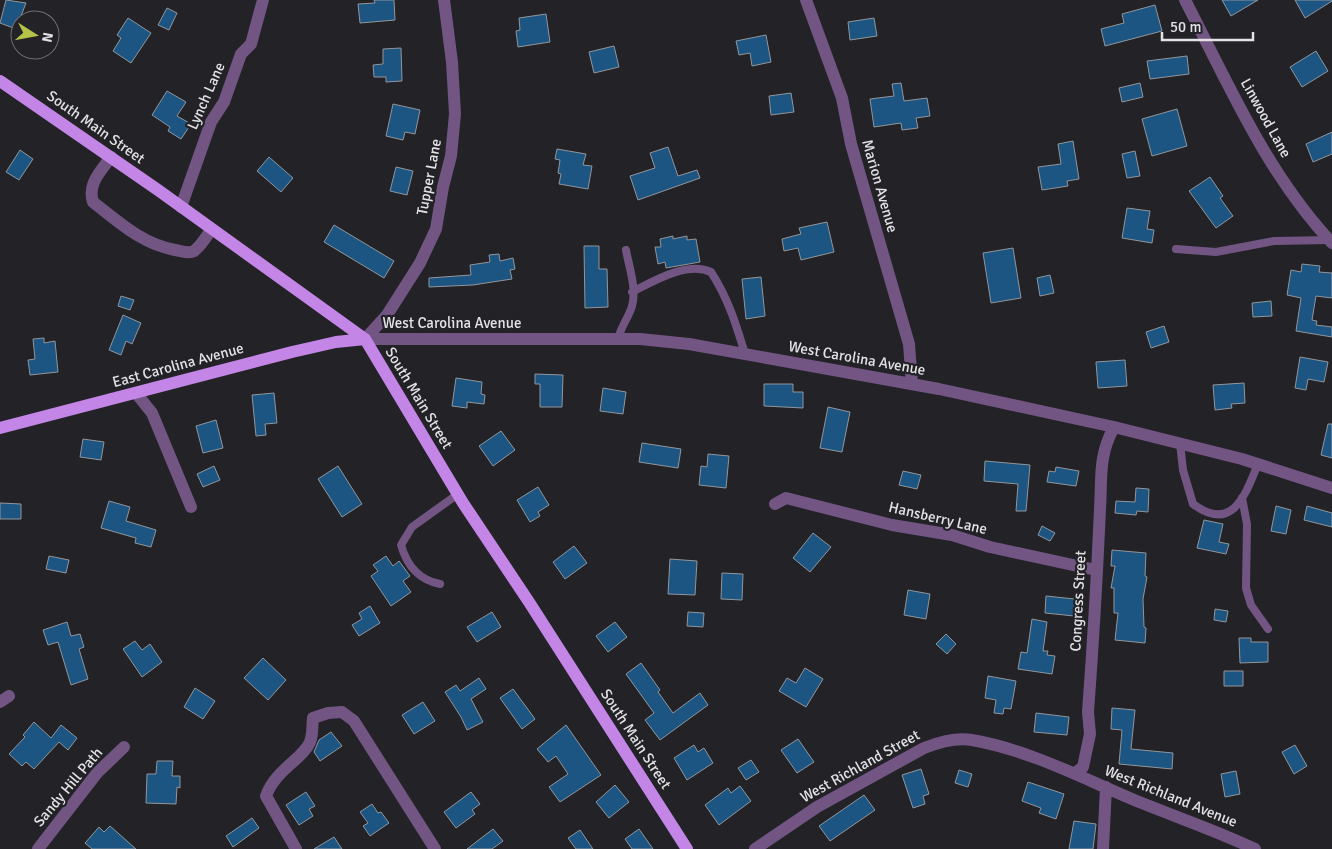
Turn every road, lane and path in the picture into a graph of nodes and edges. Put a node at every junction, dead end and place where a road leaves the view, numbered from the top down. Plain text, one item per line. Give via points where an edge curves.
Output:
1 (263, 0) edge
2 (444, 0) edge
3 (806, 0) edge
4 (1185, 0) edge
5 (0, 81) edge
6 (111, 157) junction
7 (181, 208) junction
8 (211, 230) junction
9 (1331, 242) edge
10 (1176, 249) dead end
11 (626, 250) dead end
12 (632, 292) junction
13 (365, 339) junction
14 (618, 339) junction
15 (744, 354) junction
16 (912, 384) junction
17 (136, 393) junction
18 (1114, 427) junction
19 (0, 428) edge
20 (1180, 444) junction
21 (1258, 464) junction
22 (1332, 488) edge
23 (458, 494) junction
24 (1242, 498) junction
25 (774, 504) dead end
26 (191, 507) dead end
27 (1096, 570) junction
28 (440, 584) dead end
29 (1268, 629) dead end
30 (124, 748) dead end
31 (1075, 773) junction
32 (1106, 787) junction
33 (38, 849) edge
34 (296, 849) edge
35 (435, 849) edge
36 (687, 849) edge
37 (755, 849) edge
38 (1103, 849) edge
39 (1255, 849) edge

1 - 7 street, Lynch Lane via 251,44 241,54 224,102 211,122
2 - 13 street, Tupper Lane via 455,114 451,156 436,229 420,263 387,315
3 - 16 street, Marion Avenue via 842,98 851,144 909,344
4 - 9 street, Linwood Lane via 1265,152 1299,206
5 - 6 main road, South Main Street
6 - 7 main road, South Main Street
6 - 8 street via 96,177 91,194 93,202 137,236 162,248 193,252
7 - 8 main road, South Main Street
8 - 13 main road, South Main Street
9 - 10 lane via 1274,241 1216,252
11 - 12 lane
12 - 14 lane via 632,306
12 - 15 lane via 661,278 695,268 711,272 733,314
13 - 14 street, West Carolina Avenue
13 - 17 main road, East Carolina Avenue via 292,352
13 - 23 main road, South Main Street
14 - 15 street, West Carolina Avenue via 689,344
15 - 16 street, West Carolina Avenue
16 - 18 street, West Carolina Avenue
17 - 19 main road, East Carolina Avenue
17 - 26 street via 152,413
18 - 20 street, West Carolina Avenue
18 - 27 street, Congress Street via 1101,459
20 - 21 street, West Carolina Avenue
20 - 24 lane via 1183,470 1193,504 1220,516 1229,512
21 - 22 street, West Carolina Avenue
21 - 24 lane
23 - 28 lane via 412,527 401,545 420,577
23 - 36 main road, South Main Street
24 - 29 lane via 1247,524 1246,588 1251,605
25 - 27 street, Hansberry Lane via 786,498
27 - 31 street, Congress Street via 1088,712 1090,734 1083,767
30 - 33 street, Sandy Hill Path via 97,773
31 - 32 street, West Richland Avenue
31 - 37 street, West Richland Street via 1029,755 972,740 935,743 817,807
32 - 38 street
32 - 39 street, West Richland Avenue
34 - 35 street via 266,796 280,772 306,749 311,740 313,718 342,712 349,716

